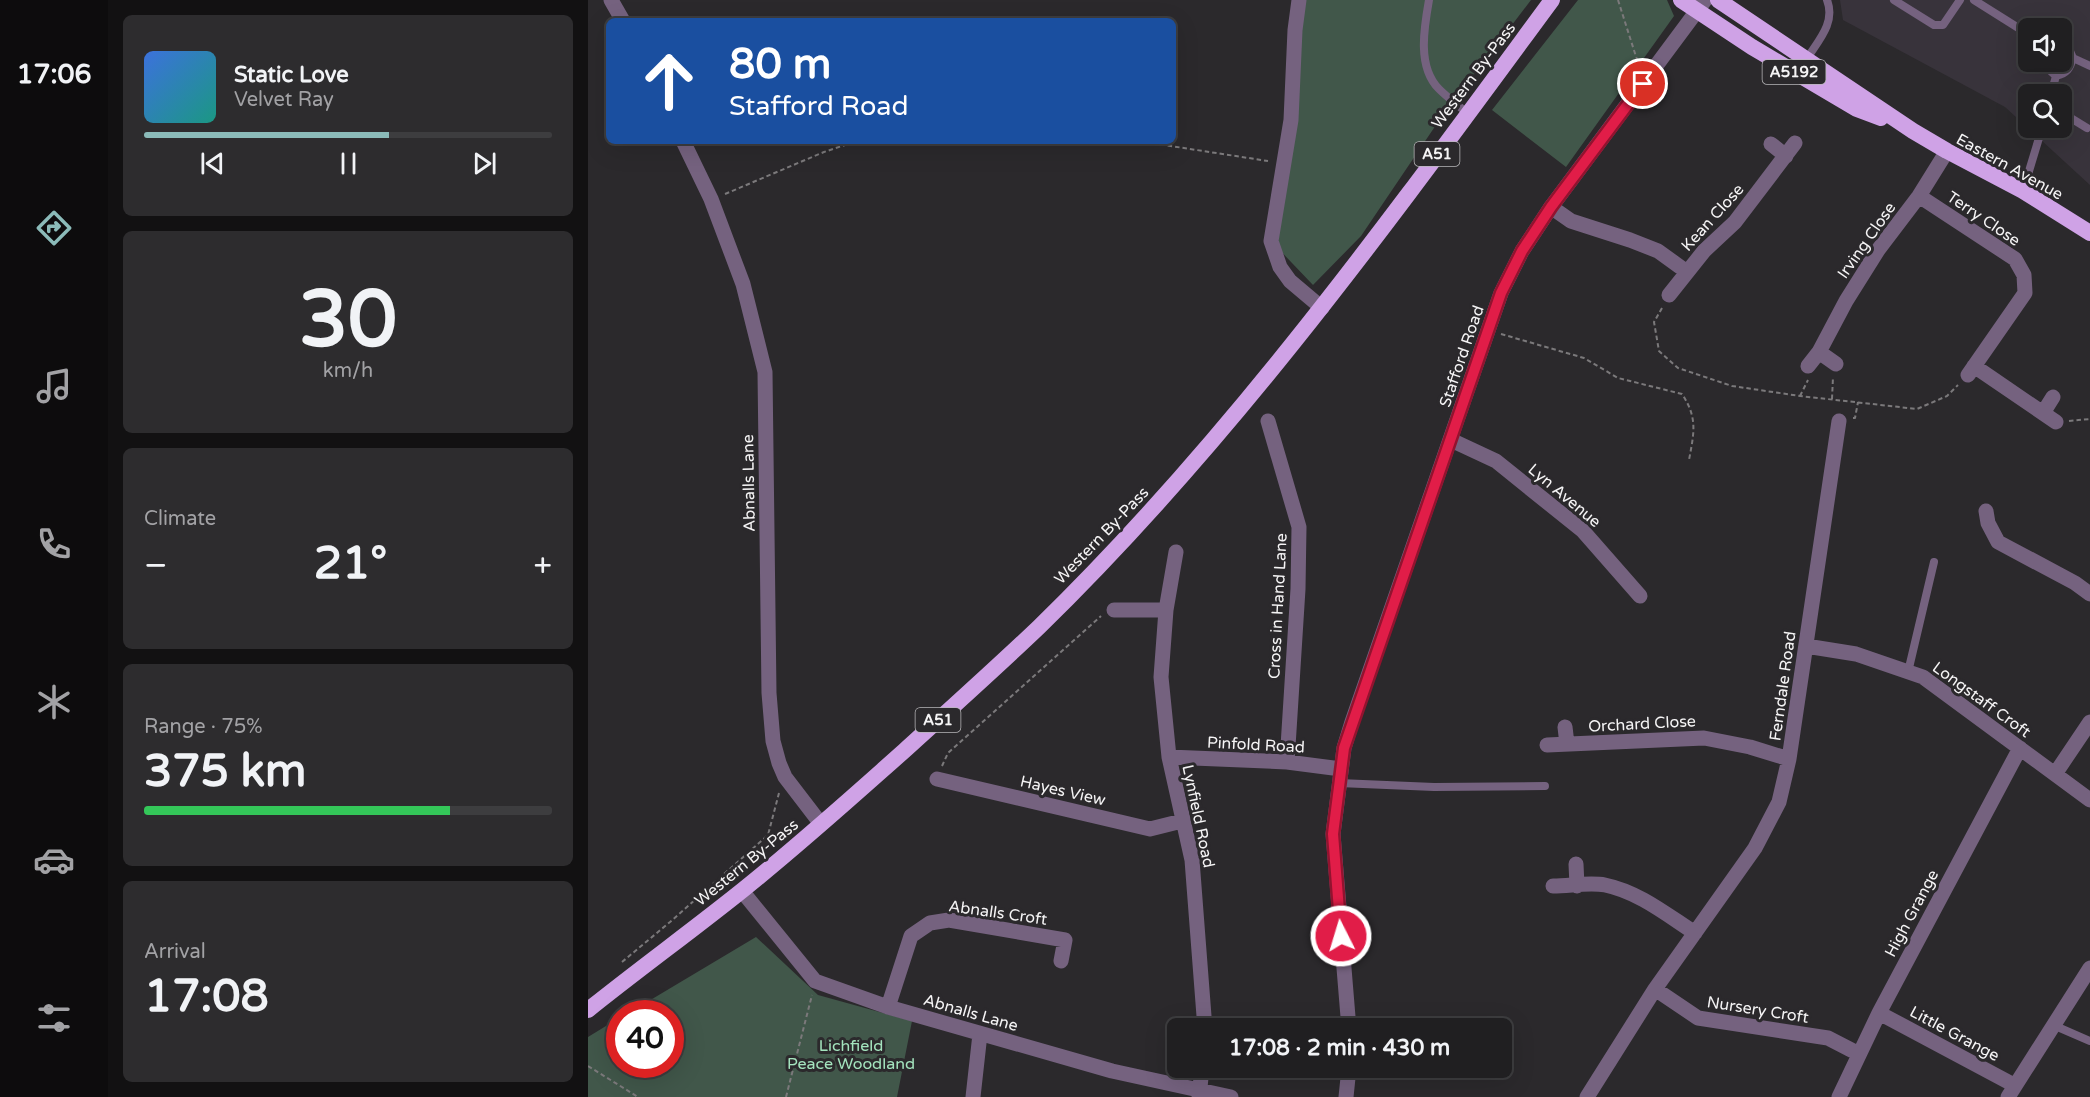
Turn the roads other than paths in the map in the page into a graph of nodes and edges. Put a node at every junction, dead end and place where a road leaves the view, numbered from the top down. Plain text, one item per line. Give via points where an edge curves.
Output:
1 (611, 0) edge
2 (1299, 0) edge
3 (1429, 0) edge
4 (1552, 0) edge
5 (1681, 0) edge
6 (1718, 0) edge
7 (1827, 0) edge
8 (1894, 0) edge
9 (1960, 0) edge
10 (1974, 0) edge
11 (1701, 6) edge
12 (621, 18) edge
13 (2018, 28) edge
14 (2073, 58) joint
15 (1806, 60) junction
16 (2090, 66) edge
17 (2052, 72) edge
18 (2056, 76) junction
19 (2054, 84) edge
20 (1467, 113) junction
21 (2072, 119) edge
22 (2087, 128) dead end
23 (1913, 131) junction
24 (2039, 138) edge
25 (1796, 143) dead end
26 (684, 144) edge
27 (1771, 144) dead end
28 (1947, 151) junction
29 (1786, 156) junction
30 (2023, 191) junction
31 (1919, 196) junction
32 (1551, 207) junction
33 (2090, 233) edge
34 (1687, 273) junction
35 (1669, 295) road end
36 (1322, 308) junction
37 (1819, 352) junction
38 (1835, 363) road end
39 (1808, 366) dead end
40 (2053, 397) dead end
41 (2043, 412) junction
42 (1268, 421) dead end
43 (1839, 421) dead end
44 (2056, 422) road end
45 (1451, 440) junction
46 (1986, 510) dead end
47 (1176, 552) dead end
48 (1934, 562) dead end
49 (2090, 594) edge
50 (1640, 596) dead end
51 (1114, 610) road end
52 (1166, 610) junction
53 (1806, 646) junction
54 (1908, 672) junction
55 (2090, 722) edge
56 (1565, 727) dead end
57 (1567, 744) junction
58 (1547, 745) dead end
59 (2020, 748) junction
60 (1169, 757) junction
61 (1789, 759) junction
62 (1287, 762) junction
63 (2055, 774) junction
64 (1340, 776) junction
65 (936, 779) road end
66 (1545, 786) dead end
67 (2090, 800) edge
68 (1182, 821) junction
69 (821, 824) junction
70 (1576, 864) dead end
71 (1577, 885) junction
72 (1553, 886) dead end
73 (742, 891) junction
74 (1695, 933) junction
75 (1061, 961) dead end
76 (2090, 968) edge
77 (1655, 989) junction
78 (888, 1007) junction
79 (588, 1010) edge
80 (1879, 1013) junction
81 (1204, 1018) edge
82 (1348, 1018) edge
83 (2053, 1025) junction
84 (980, 1034) junction
85 (2090, 1041) edge
86 (1859, 1054) junction
87 (1201, 1078) edge
88 (1348, 1078) edge
89 (2011, 1091) edge
90 (1200, 1093) edge
91 (973, 1097) edge
92 (1231, 1097) edge
93 (1346, 1097) edge
94 (1587, 1097) edge
95 (1839, 1097) edge

1 - 12 street
2 - 36 street via 1291,120 1271,241 1280,267 1290,281
3 - 20 lane via 1425,65 1437,87
4 - 20 highway, Western By-Pass / A51
5 - 11 highway, Eastern Avenue / A5192
6 - 15 highway, Eastern Avenue / A5192
7 - 15 lane via 1831,10 1829,23
8 - 9 lane via 1939,26
10 - 13 lane
11 - 23 highway, Eastern Avenue / A5192 via 1752,47 1857,109
11 - 32 street, Stafford Road
14 - 16 lane
14 - 18 lane via 2066,73
15 - 23 highway, Eastern Avenue / A5192
17 - 18 lane
18 - 19 lane
20 - 36 highway, Western By-Pass / A51
21 - 22 lane
23 - 28 highway, Eastern Avenue / A5192
24 - 30 lane
25 - 29 street, Kean Close
26 - 69 street, Abnalls Lane via 711,199 742,284 765,372 768,693 773,741 785,777
27 - 29 street
28 - 30 highway, Eastern Avenue / A5192
28 - 31 street, Irving Close
29 - 34 street, Kean Close via 1736,222
30 - 33 highway, Eastern Avenue / A5192
31 - 37 street, Irving Close via 1878,250
31 - 41 street, Terry Close via 2015,259 2024,275 2025,293 1971,370
32 - 34 street, Kean Close via 1571,221 1658,251
32 - 45 street, Stafford Road via 1501,293
34 - 35 street, Kean Close
36 - 69 highway, Western By-Pass / A51 via 1151,510 1040,626
37 - 38 street
37 - 39 street, Irving Close
40 - 41 street
41 - 44 street
42 - 62 street, Cross in Hand Lane via 1299,527
43 - 53 street, Ferndale Road
45 - 50 street, Lyn Avenue via 1496,461 1583,531
45 - 64 street, Stafford Road via 1352,722
46 - 49 street via 1998,542
47 - 52 street, Lynfield Road
48 - 54 lane
51 - 52 street
52 - 60 street, Lynfield Road via 1161,677
53 - 54 street, Longstaff Croft via 1856,654
53 - 61 street, Ferndale Road
54 - 59 street, Longstaff Croft via 1923,676
55 - 63 street
56 - 57 street, Orchard Close
57 - 58 street, Orchard Close
57 - 61 street, Orchard Close via 1704,738
59 - 63 street, Longstaff Croft
59 - 80 street, High Grange
60 - 62 street, Pinfold Road
60 - 68 street, Lynfield Road
61 - 74 street, Ferndale Road via 1779,802 1755,848
62 - 64 street, Pinfold Road
63 - 67 street, Longstaff Croft
64 - 66 lane via 1434,787
64 - 82 street, Stafford Road via 1333,834
65 - 68 street, Hayes View via 1150,829
68 - 81 street, Lynfield Road via 1192,860
69 - 73 highway, Western By-Pass / A51
70 - 71 street
71 - 72 street
71 - 74 street via 1603,885 1627,892
73 - 78 street, Abnalls Lane via 815,981
73 - 79 highway, Western By-Pass / A51
74 - 77 street, Ferndale Road
75 - 78 street, Abnalls Croft via 1065,940 949,920 930,923 911,936
76 - 83 street
77 - 86 street, Nursery Croft via 1698,1018 1828,1038
77 - 94 street, Ferndale Road
78 - 84 street, Abnalls Lane
80 - 86 street, High Grange
80 - 89 street, Little Grange
83 - 85 lane
83 - 89 street
84 - 90 street, Abnalls Lane
84 - 91 street
86 - 95 street, High Grange
87 - 90 street
88 - 93 street
90 - 92 street, Abnalls Lane

